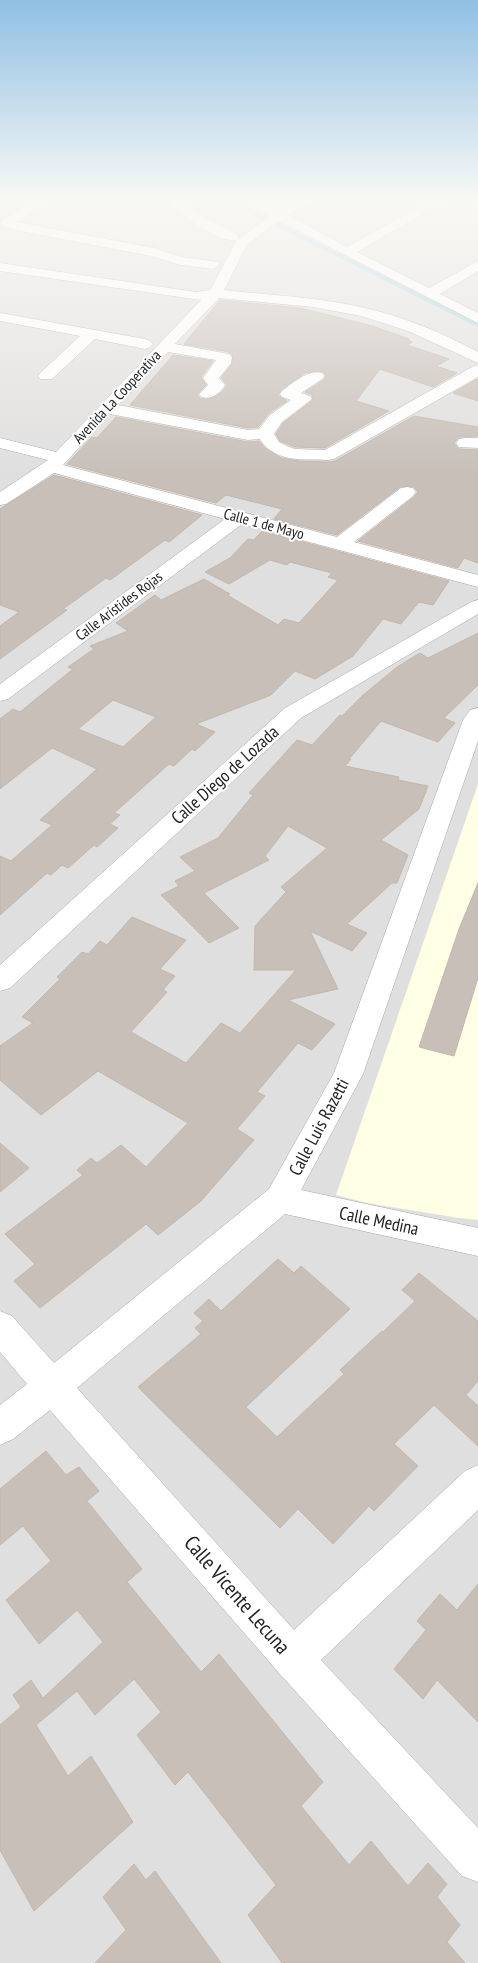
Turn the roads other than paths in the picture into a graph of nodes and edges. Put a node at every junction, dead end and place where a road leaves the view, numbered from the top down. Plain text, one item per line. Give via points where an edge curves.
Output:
1 (166, 292) edge
2 (198, 292) edge
3 (423, 292) edge
4 (432, 292) edge
5 (215, 293) junction
6 (428, 294) junction
7 (196, 296) junction
8 (0, 317) edge
9 (478, 318) edge
10 (92, 334) junction
11 (145, 344) junction
12 (164, 347) junction
13 (132, 358) dead end
14 (478, 358) edge
15 (478, 370) edge
16 (46, 376) dead end
17 (316, 376) dead end
18 (114, 378) dead end
19 (206, 394) dead end
20 (106, 408) junction
21 (264, 434) junction
22 (0, 443) edge
23 (51, 460) junction
24 (0, 483) edge
25 (408, 492) dead end
26 (0, 500) edge
27 (238, 518) junction
28 (340, 544) junction
29 (478, 581) edge
30 (478, 606) edge
31 (0, 694) edge
32 (478, 715) edge
33 (0, 981) edge
34 (280, 1199) junction
35 (478, 1242) edge
36 (0, 1327) edge
37 (52, 1386) junction
38 (0, 1427) edge
39 (478, 1484) edge
40 (293, 1659) junction
41 (478, 1860) edge

1 - 7 street
2 - 7 street, Avenida La Cooperativa
3 - 6 street
4 - 6 street
5 - 7 street
5 - 12 street, Avenida La Cooperativa
5 - 14 street via 345,308 382,317 430,334
6 - 9 street
7 - 11 street, Avenida La Cooperativa
8 - 10 street
10 - 11 street
10 - 16 street
11 - 13 street, Avenida La Cooperativa
12 - 19 street via 224,356 223,363 211,378 217,385
12 - 20 street, Avenida La Cooperativa
15 - 21 street via 328,456 281,450 273,446
17 - 21 street via 288,394 304,399 272,421
18 - 23 street, Avenida La Cooperativa
20 - 21 street via 248,435
20 - 23 street, Avenida La Cooperativa
22 - 23 street, Calle 1 de Mayo
23 - 24 street, Avenida La Cooperativa
23 - 26 street, Avenida La Cooperativa
23 - 27 street, Calle 1 de Mayo
25 - 28 street
27 - 28 street, Calle 1 de Mayo
27 - 31 street, Calle Arístides Rojas
28 - 29 street, Calle 1 de Mayo
30 - 33 street, Calle Diego de Lozada via 293,713
32 - 34 street, Calle Luis Razetti via 348,1074
34 - 35 street, Calle Medina
34 - 37 street, Calle Luis Razetti
36 - 37 street, Calle Vicente Lecuna
37 - 38 street, Calle Luis Razetti
37 - 40 street, Calle Vicente Lecuna
39 - 40 street
40 - 41 street, Calle Vicente Lecuna

